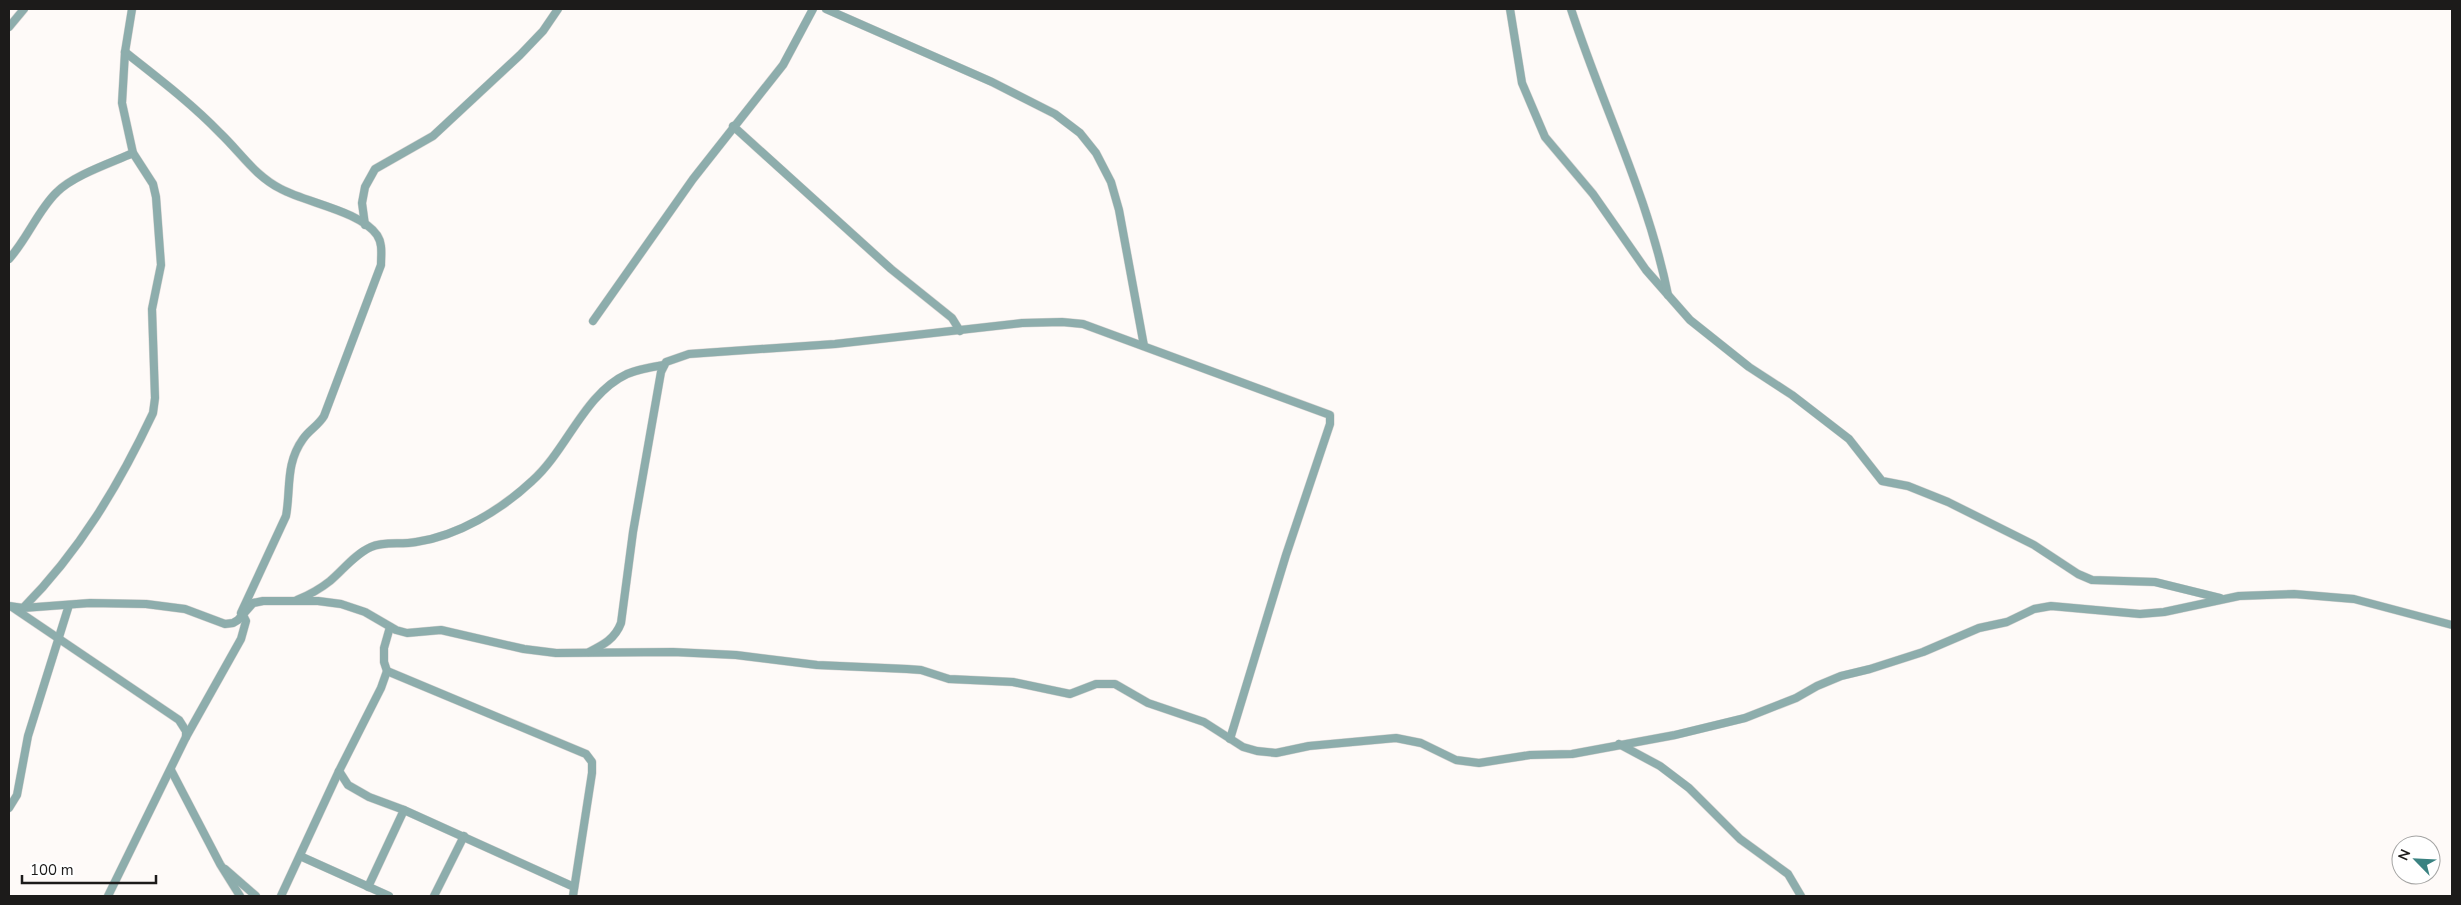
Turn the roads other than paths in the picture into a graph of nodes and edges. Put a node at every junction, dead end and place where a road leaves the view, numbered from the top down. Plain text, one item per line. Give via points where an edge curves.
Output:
1 (24, 9) edge
2 (132, 9) edge
3 (558, 9) edge
4 (813, 9) edge
5 (826, 9) edge
6 (1510, 9) edge
7 (1571, 9) edge
8 (9, 27) edge
9 (125, 52) junction
10 (733, 126) junction
11 (133, 153) junction
12 (365, 224) junction
13 (9, 258) edge
14 (1668, 297) junction
15 (593, 321) dead end
16 (960, 331) junction
17 (1144, 346) junction
18 (664, 365) junction
19 (2222, 599) junction
20 (292, 602) junction
21 (69, 604) junction
22 (9, 606) edge
23 (23, 608) junction
24 (240, 618) junction
25 (2452, 625) edge
26 (390, 627) junction
27 (57, 638) junction
28 (587, 653) junction
29 (387, 671) junction
30 (186, 737) junction
31 (1230, 739) junction
32 (1620, 744) junction
33 (171, 770) junction
34 (339, 771) junction
35 (9, 808) edge
36 (404, 810) junction
37 (464, 836) junction
38 (300, 856) junction
39 (220, 864) junction
40 (368, 886) junction
41 (574, 887) junction
42 (108, 896) edge
43 (240, 896) edge
44 (256, 896) edge
45 (281, 896) edge
46 (389, 896) edge
47 (434, 896) edge
48 (573, 896) edge
49 (1801, 896) edge

1 - 8 street
2 - 9 street
3 - 12 street via 520,55 433,136 375,169 365,187 362,203
4 - 10 street via 783,65
5 - 17 street via 992,82 1055,114 1080,132 1096,153 1119,210
6 - 14 street via 1522,82 1545,137 1593,194
7 - 14 street via 1636,180 1660,256
9 - 11 street via 122,103
9 - 12 street via 182,96 264,180 299,198
10 - 15 street
10 - 16 street via 891,269 952,318
11 - 13 street via 58,191
11 - 23 street via 153,184 156,197 161,265 152,308 153,413 95,522 50,581
12 - 24 street via 377,236 382,248 381,264 324,416 303,440 294,458 288,480 286,516
14 - 19 street via 1721,345 1830,422 1849,439 1882,481 1908,486 1948,502 2034,545 2092,580 2155,582
16 - 17 street via 1062,322 1099,329
16 - 18 street via 689,354 672,358
17 - 31 street via 1324,412 1331,418
18 - 20 street via 627,374 611,385 583,416 552,461 532,482 495,510 457,530 418,542 365,549 329,582
18 - 28 street via 648,437 621,623 615,636
19 - 25 street via 2294,594 2354,600
19 - 32 street via 2140,614 2081,607 2034,609 1922,652 1841,676 1788,702 1745,718
20 - 24 street via 253,603
20 - 26 street via 341,604 365,612
21 - 23 street
21 - 24 street via 146,604 185,609 225,624
21 - 27 street
22 - 23 street
22 - 27 street
24 - 30 street via 246,621 241,639
26 - 28 street via 407,633 441,630 524,649
26 - 29 street via 383,655
27 - 30 street via 179,720 186,730
27 - 35 street via 22,757 16,795
28 - 31 street via 640,650 736,655 816,666 907,668 950,679 1013,682 1070,694 1096,684 1115,684 1148,703 1204,722
29 - 34 street
29 - 41 street via 586,754 592,762 592,773
30 - 33 street
31 - 32 street via 1257,752 1410,739 1456,760 1479,763 1530,755 1572,754
32 - 49 street via 1660,766 1689,788 1740,839 1788,874
33 - 39 street
33 - 42 street
34 - 36 street via 343,780 358,792
34 - 38 street
36 - 37 street
36 - 40 street
37 - 41 street
37 - 47 street
38 - 40 street
38 - 45 street
39 - 43 street
39 - 44 street
40 - 46 street
41 - 48 street

